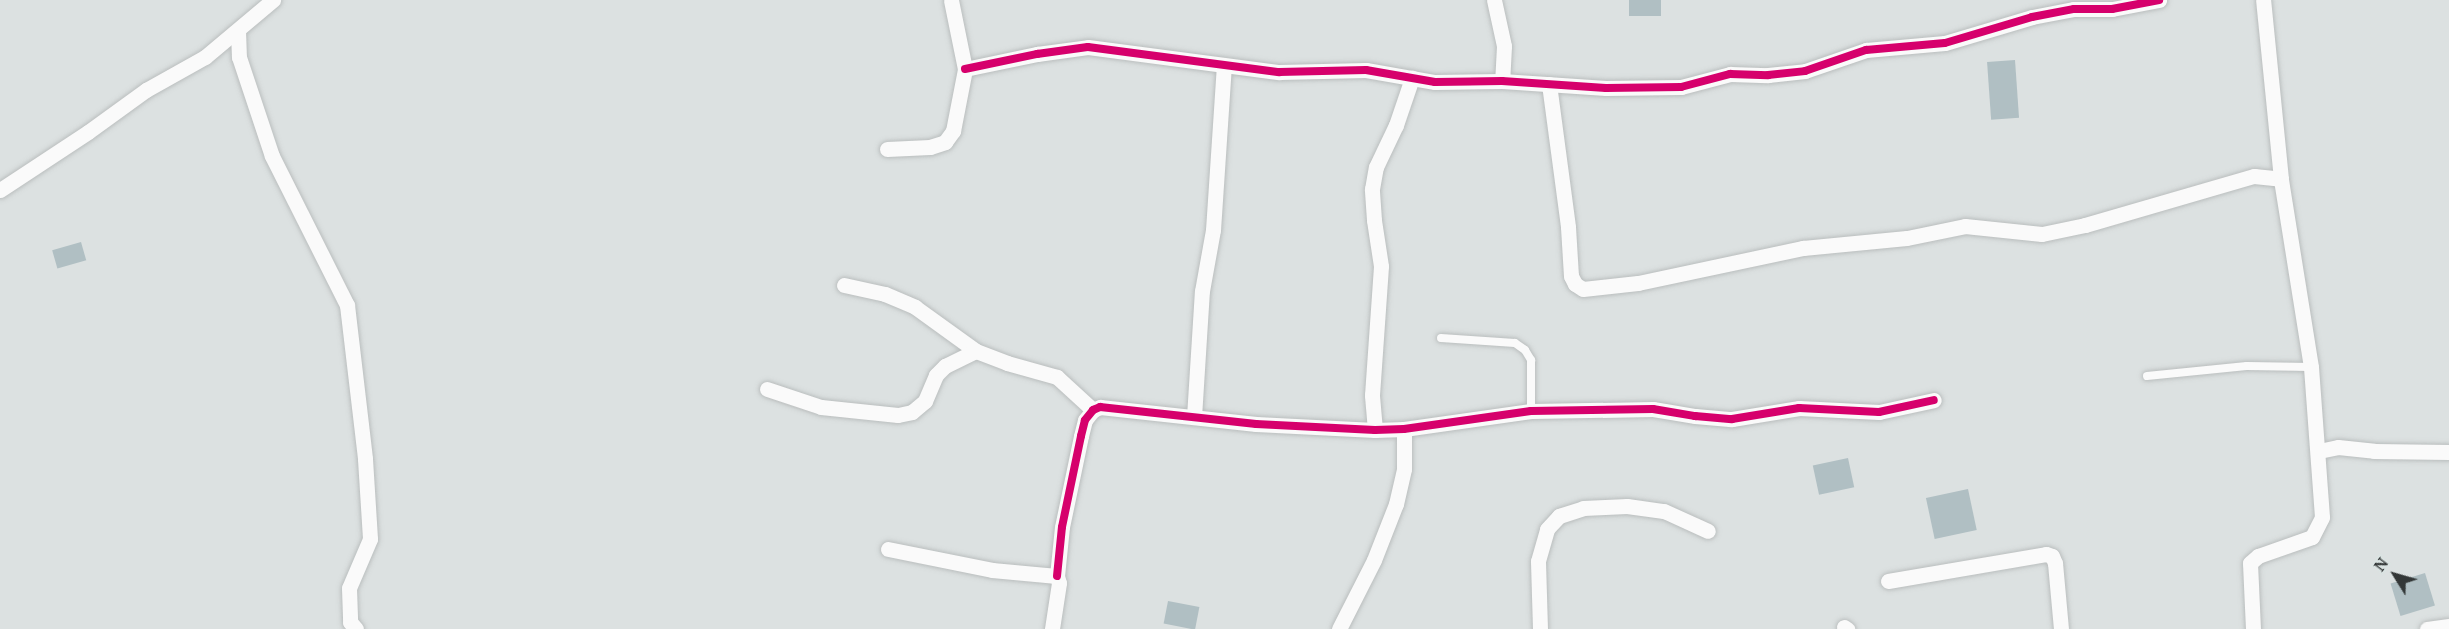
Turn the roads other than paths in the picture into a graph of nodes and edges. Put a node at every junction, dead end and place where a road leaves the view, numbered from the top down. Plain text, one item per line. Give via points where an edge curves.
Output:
1 (273, 0) edge
2 (951, 0) edge
3 (1494, 0) edge
4 (2159, 0) edge
5 (2263, 0) edge
6 (238, 30) junction
7 (1224, 66) junction
8 (965, 69) junction
9 (1412, 78) junction
10 (1502, 81) junction
11 (1549, 84) junction
12 (887, 148) dead end
13 (2281, 179) junction
14 (0, 190) edge
15 (844, 285) dead end
16 (1441, 338) dead end
17 (976, 351) junction
18 (2311, 367) junction
19 (2146, 376) dead end
20 (767, 390) dead end
21 (1934, 400) dead end
22 (1094, 410) junction
23 (1531, 411) junction
24 (1194, 417) junction
25 (1375, 429) junction
26 (1404, 429) junction
27 (2319, 451) junction
28 (2449, 453) edge
29 (1708, 531) dead end
30 (888, 549) dead end
31 (1057, 576) junction
32 (1888, 581) dead end
33 (2449, 626) edge
34 (356, 629) edge
35 (1052, 629) edge
36 (1339, 629) edge
37 (1540, 629) edge
38 (2061, 629) edge
39 (2253, 629) edge
40 (2427, 629) edge

1 - 6 street
2 - 8 street
3 - 10 street via 1504,46
4 - 11 street via 2032,17 1945,43 1866,50 1788,74 1731,74 1681,87
5 - 13 street
6 - 14 street via 205,57 146,90
6 - 34 street via 239,57 272,156 347,304 370,539 349,588 350,622
7 - 8 street via 1088,47
7 - 9 street via 1280,72 1366,70
7 - 24 street via 1213,230 1202,291
8 - 12 street via 953,131 945,142 930,147
9 - 10 street via 1436,82
9 - 25 street via 1376,167 1372,189 1381,266 1372,395
10 - 11 street
11 - 13 street via 1569,227 1571,276 1583,289 1638,283 1803,248 1907,238 1965,226 2042,234 2254,176
13 - 18 street
15 - 17 street via 885,294 915,307
16 - 23 lane via 1515,343 1525,350 1531,360
17 - 20 street via 945,366 936,375 925,401 912,412 898,415 821,407
17 - 22 street via 1057,377
18 - 19 lane via 2247,366
18 - 27 street
21 - 23 street via 1879,412 1799,408 1732,418 1653,409
22 - 24 street via 1100,407
22 - 31 street via 1085,420 1081,436 1062,527
23 - 26 street
24 - 25 street
25 - 26 street
26 - 36 street via 1404,469 1396,504 1374,560
27 - 28 street via 2338,447
27 - 39 street via 2319,527 2312,537 2258,556 2250,563
29 - 37 street via 1664,511 1627,506 1583,508 1559,516 1547,529 1538,561
30 - 31 street via 992,570
31 - 35 street
32 - 38 street via 2046,554 2055,563
33 - 40 street

